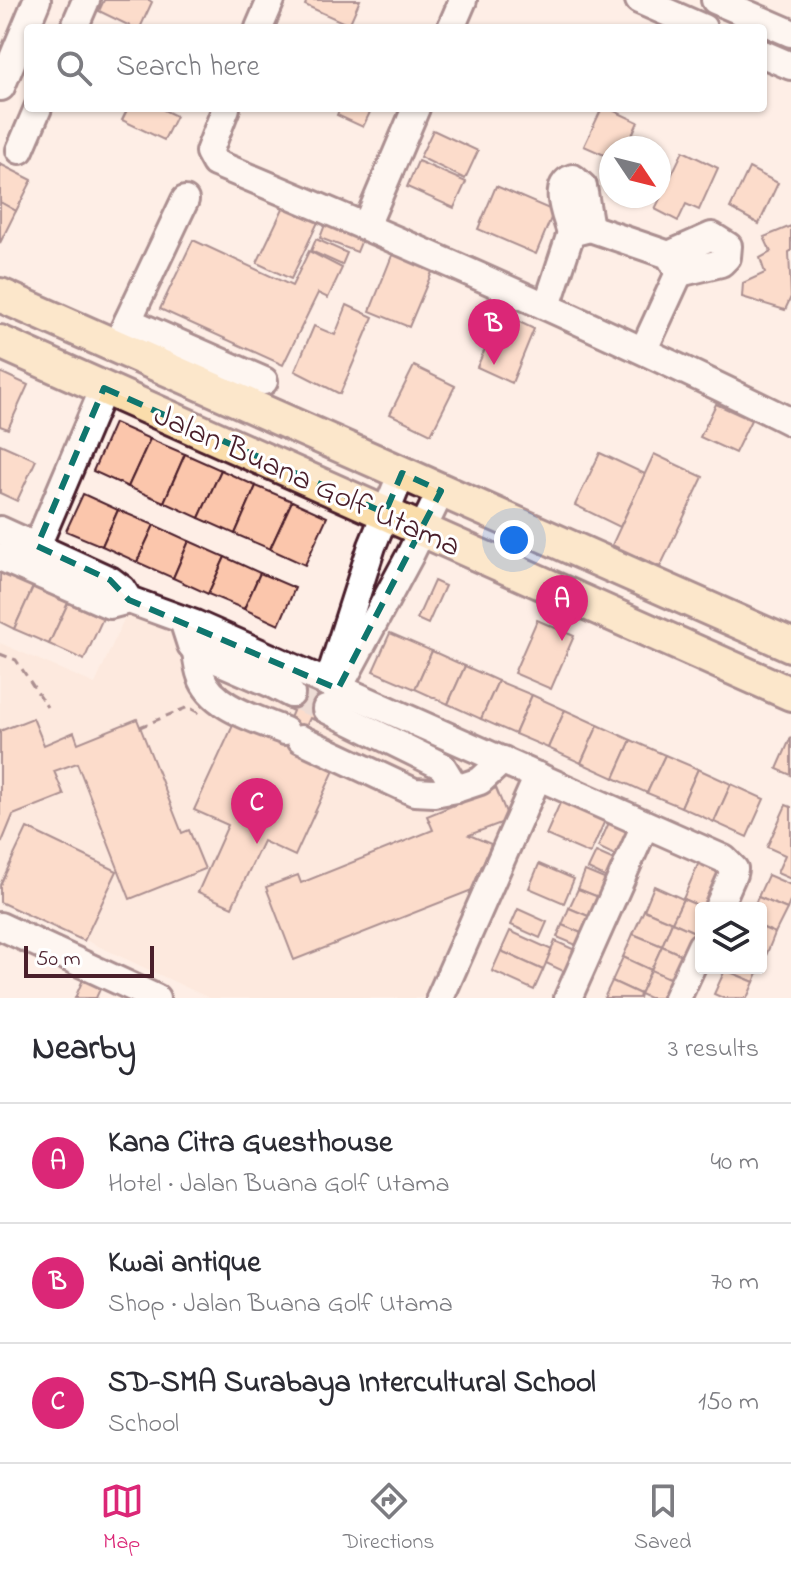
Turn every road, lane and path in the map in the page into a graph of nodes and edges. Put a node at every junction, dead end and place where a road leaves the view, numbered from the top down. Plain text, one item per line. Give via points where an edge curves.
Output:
1 (37, 0) edge
2 (86, 0) edge
3 (271, 0) edge
4 (463, 0) edge
5 (639, 0) edge
6 (715, 0) edge
7 (27, 24) edge
8 (76, 24) edge
9 (261, 24) edge
10 (453, 24) edge
11 (694, 24) edge
12 (24, 31) edge
13 (791, 33) edge
14 (767, 56) edge
15 (791, 66) edge
16 (0, 87) edge
17 (24, 97) edge
18 (36, 112) edge
19 (224, 112) edge
20 (414, 112) edge
21 (20, 150) dead end
22 (185, 200) dead end
23 (366, 226) junction
24 (0, 295) edge
25 (547, 306) junction
26 (122, 334) junction
27 (0, 342) edge
28 (644, 349) junction
29 (182, 360) junction
30 (264, 381) dead end
31 (104, 388) junction
32 (791, 422) edge
33 (402, 473) junction
34 (441, 491) junction
35 (385, 513) junction
36 (0, 530) edge
37 (423, 530) junction
38 (37, 546) junction
39 (0, 557) edge
40 (129, 600) junction
41 (189, 622) junction
42 (791, 645) edge
43 (196, 651) junction
44 (0, 654) edge
45 (291, 694) tunnel mouth
46 (331, 694) junction
47 (791, 694) edge
48 (47, 707) dead end
49 (209, 718) dead end
50 (140, 727) dead end
51 (503, 760) junction
52 (538, 776) junction
53 (456, 789) junction
54 (645, 825) junction
55 (721, 902) edge
56 (0, 926) edge
57 (695, 959) edge
58 (156, 998) edge
59 (440, 998) edge
60 (568, 998) edge
61 (677, 998) edge

1 - 7 street
2 - 8 street
3 - 9 street
4 - 10 street
5 - 11 street
6 - 13 street
12 - 16 street
14 - 15 street
16 - 17 street
18 - 21 street
19 - 23 street via 209,152 215,163
20 - 23 street
22 - 26 street
23 - 25 street
24 - 26 main road, Jalan Buana Golf Utama
25 - 28 street
25 - 28 street via 581,230 674,264
26 - 29 main road, Jalan Buana Golf Utama
27 - 31 main road, Jalan Buana Golf Utama
28 - 32 street
29 - 30 street
29 - 33 main road, Jalan Buana Golf Utama
31 - 35 main road, Jalan Buana Golf Utama
31 - 38 street
33 - 34 main road, Jalan Buana Golf Utama
33 - 35 street
34 - 37 street
34 - 42 main road, Jalan Buana Golf Utama
35 - 37 main road, Jalan Buana Golf Utama
35 - 46 street
36 - 38 street
37 - 46 street
37 - 47 main road, Jalan Buana Golf Utama
38 - 40 street via 110,580
39 - 40 street via 110,605
40 - 41 street
41 - 43 street
41 - 46 street
43 - 45 street
43 - 53 street via 201,679 213,695 239,711 414,792
44 - 48 path via 16,660
46 - 51 street
46 - 53 street via 442,766
49 - 50 path via 188,707
51 - 52 street
51 - 53 street via 480,781
52 - 54 street
52 - 59 street
54 - 55 street via 730,863 733,874
54 - 60 street
56 - 58 street
57 - 61 street

